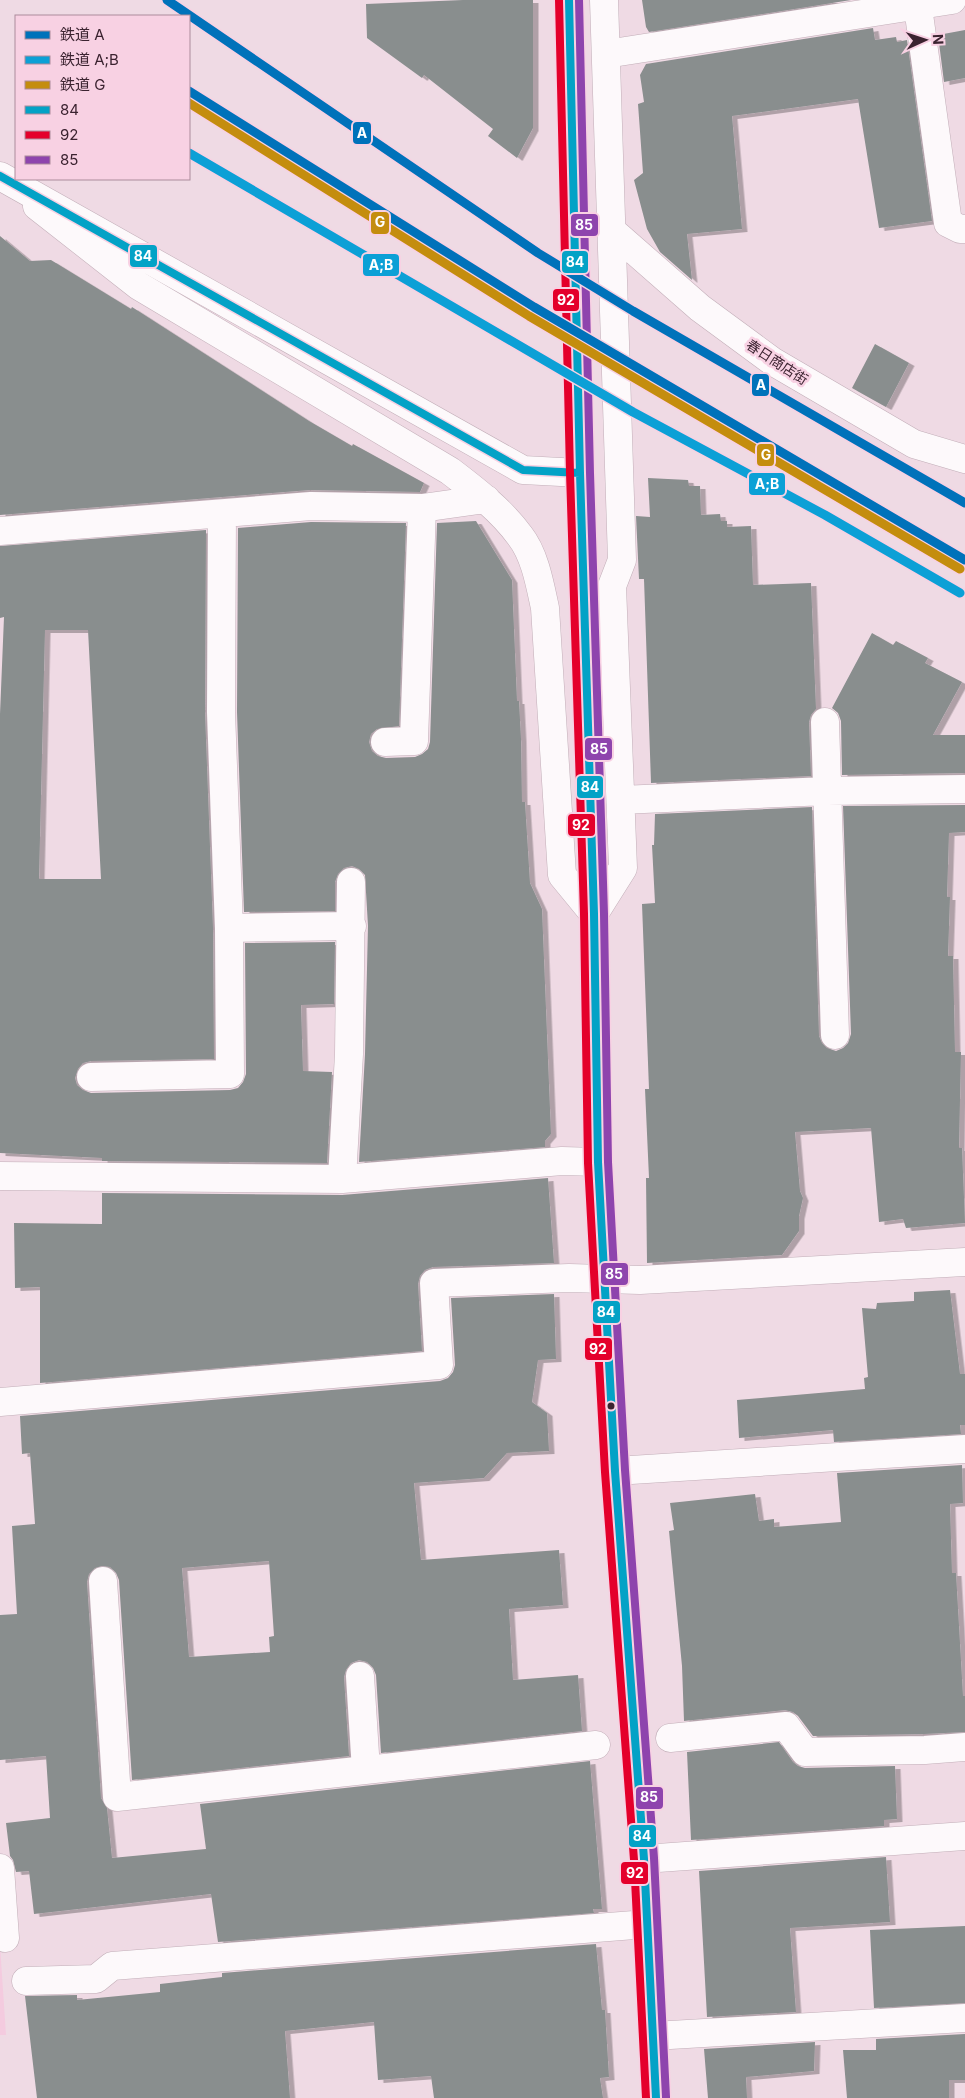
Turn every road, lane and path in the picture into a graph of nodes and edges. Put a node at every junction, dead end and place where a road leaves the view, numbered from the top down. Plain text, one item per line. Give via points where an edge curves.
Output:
1 (569, 0) edge
2 (604, 0) edge
3 (952, 0) edge
4 (918, 3) edge
5 (606, 54) junction
6 (0, 177) edge
7 (965, 229) edge
8 (611, 230) junction
9 (965, 459) edge
10 (580, 473) junction
11 (486, 499) junction
12 (422, 508) junction
13 (222, 514) junction
14 (0, 532) edge
15 (825, 722) dead end
16 (386, 742) dead end
17 (965, 789) edge
18 (827, 791) junction
19 (621, 800) junction
20 (351, 882) dead end
21 (594, 914) junction
22 (352, 926) junction
23 (229, 928) junction
24 (835, 1035) dead end
25 (91, 1077) dead end
26 (598, 1162) junction
27 (0, 1176) edge
28 (342, 1179) junction
29 (965, 1262) edge
30 (604, 1280) junction
31 (0, 1402) edge
32 (965, 1449) edge
33 (616, 1471) junction
34 (103, 1581) dead end
35 (360, 1676) dead end
36 (670, 1738) dead end
37 (596, 1745) dead end
38 (965, 1747) edge
39 (366, 1770) junction
40 (965, 1836) edge
41 (644, 1859) junction
42 (0, 1868) edge
43 (647, 1924) junction
44 (5, 1938) dead end
45 (26, 1981) dead end
46 (965, 2018) edge
47 (653, 2036) junction
48 (656, 2098) edge

1 - 10 street
2 - 5 street
3 - 4 street
4 - 5 street
4 - 7 street via 948,223
5 - 8 street
6 - 10 street via 523,470
6 - 11 street via 139,286 450,471
8 - 9 street, 春日商店街 via 700,308 772,361 914,444
8 - 19 street via 622,560 612,586
10 - 21 street
11 - 12 street
11 - 21 street via 521,536 538,572 545,608 562,875
12 - 13 street via 311,506
12 - 16 street via 414,741
13 - 14 street
13 - 23 street via 221,712
15 - 18 street
17 - 18 street
18 - 19 street
18 - 24 street
19 - 21 street via 623,868
20 - 22 street
21 - 26 street
22 - 23 street
22 - 28 street
23 - 25 street via 230,1074
26 - 28 street
26 - 30 street
27 - 28 street
29 - 30 street
30 - 31 street via 569,1278 434,1283 439,1365
30 - 33 street
32 - 33 street
33 - 41 street
34 - 39 street via 117,1798
35 - 39 street
36 - 38 street via 786,1726 805,1752
37 - 39 street
40 - 41 street
41 - 43 street
42 - 44 street
43 - 45 street via 112,1966 96,1980
43 - 47 street
46 - 47 street
47 - 48 street

